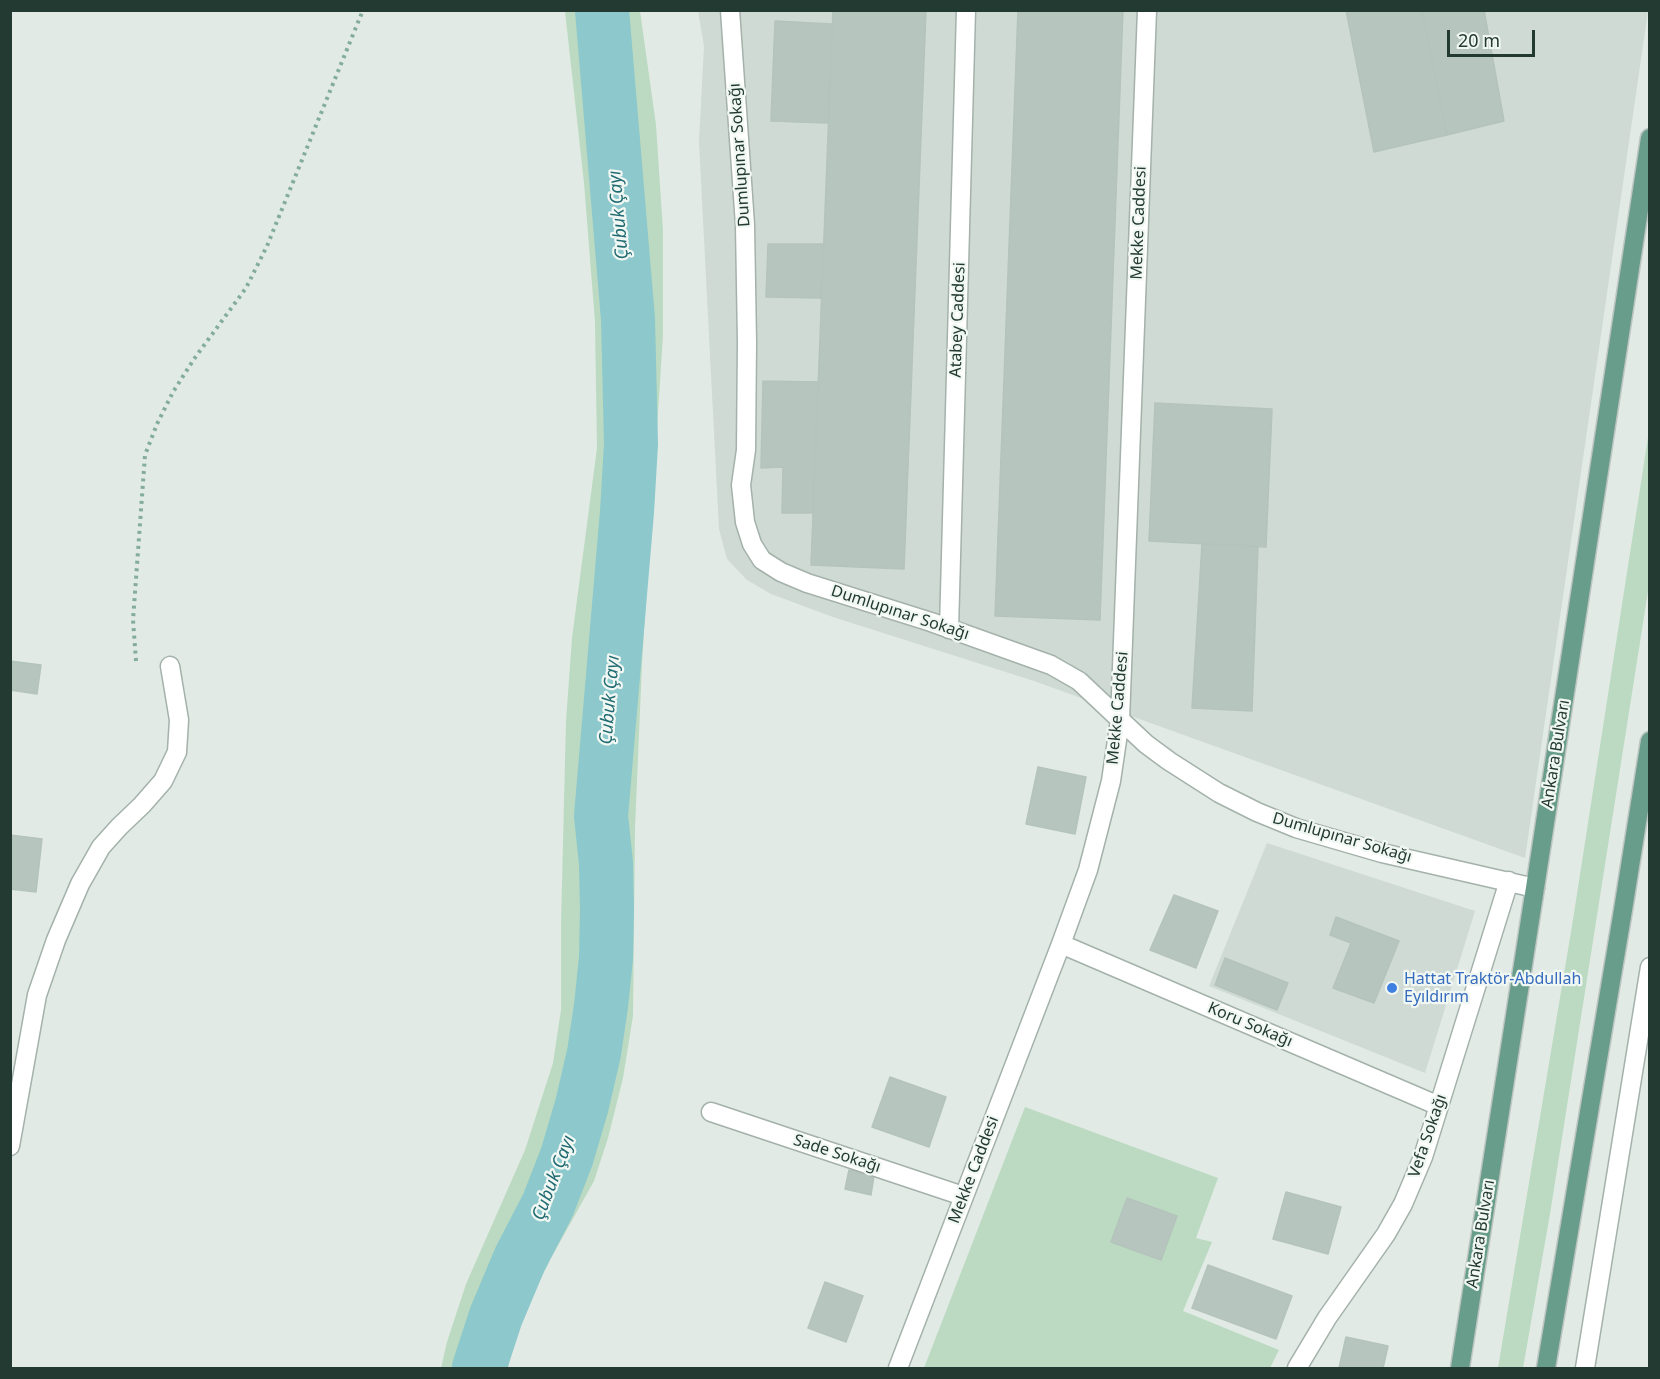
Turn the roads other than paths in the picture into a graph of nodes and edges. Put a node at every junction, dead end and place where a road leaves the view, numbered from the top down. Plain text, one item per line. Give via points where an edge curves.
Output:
1 (730, 10) edge
2 (966, 10) edge
3 (1148, 10) edge
4 (1650, 138) edge
5 (949, 629) junction
6 (170, 666) dead end
7 (1120, 720) junction
8 (1650, 741) edge
9 (1509, 881) junction
10 (1535, 888) junction
11 (1061, 944) junction
12 (1650, 968) edge
13 (1439, 1106) junction
14 (711, 1112) dead end
15 (10, 1146) edge
16 (963, 1196) junction
17 (898, 1368) edge
18 (1297, 1368) edge
19 (1460, 1368) edge
20 (1546, 1368) edge
21 (1585, 1368) edge

1 - 5 street, Dumlupınar Sokağı via 745,237 746,438 741,484 752,544 762,560 789,576
2 - 5 street, Atabey Caddesi
3 - 7 street, Mekke Caddesi
4 - 10 main road, Ankara Bulvarı
5 - 7 street, Dumlupınar Sokağı via 1051,665 1079,681
6 - 15 street via 179,720 177,752 163,781 101,847 56,940 37,995
7 - 9 street, Dumlupınar Sokağı via 1194,778 1257,812 1296,828 1382,853
7 - 11 street, Mekke Caddesi via 1111,781 1088,870
8 - 20 main road
9 - 10 street, Dumlupınar Sokağı
9 - 13 street, Vefa Sokağı
10 - 19 main road, Ankara Bulvarı
11 - 13 street, Koru Sokağı
11 - 16 street, Mekke Caddesi
12 - 21 street
13 - 18 street, Vefa Sokağı via 1403,1204
14 - 16 street, Sade Sokağı
16 - 17 street, Mekke Caddesi

